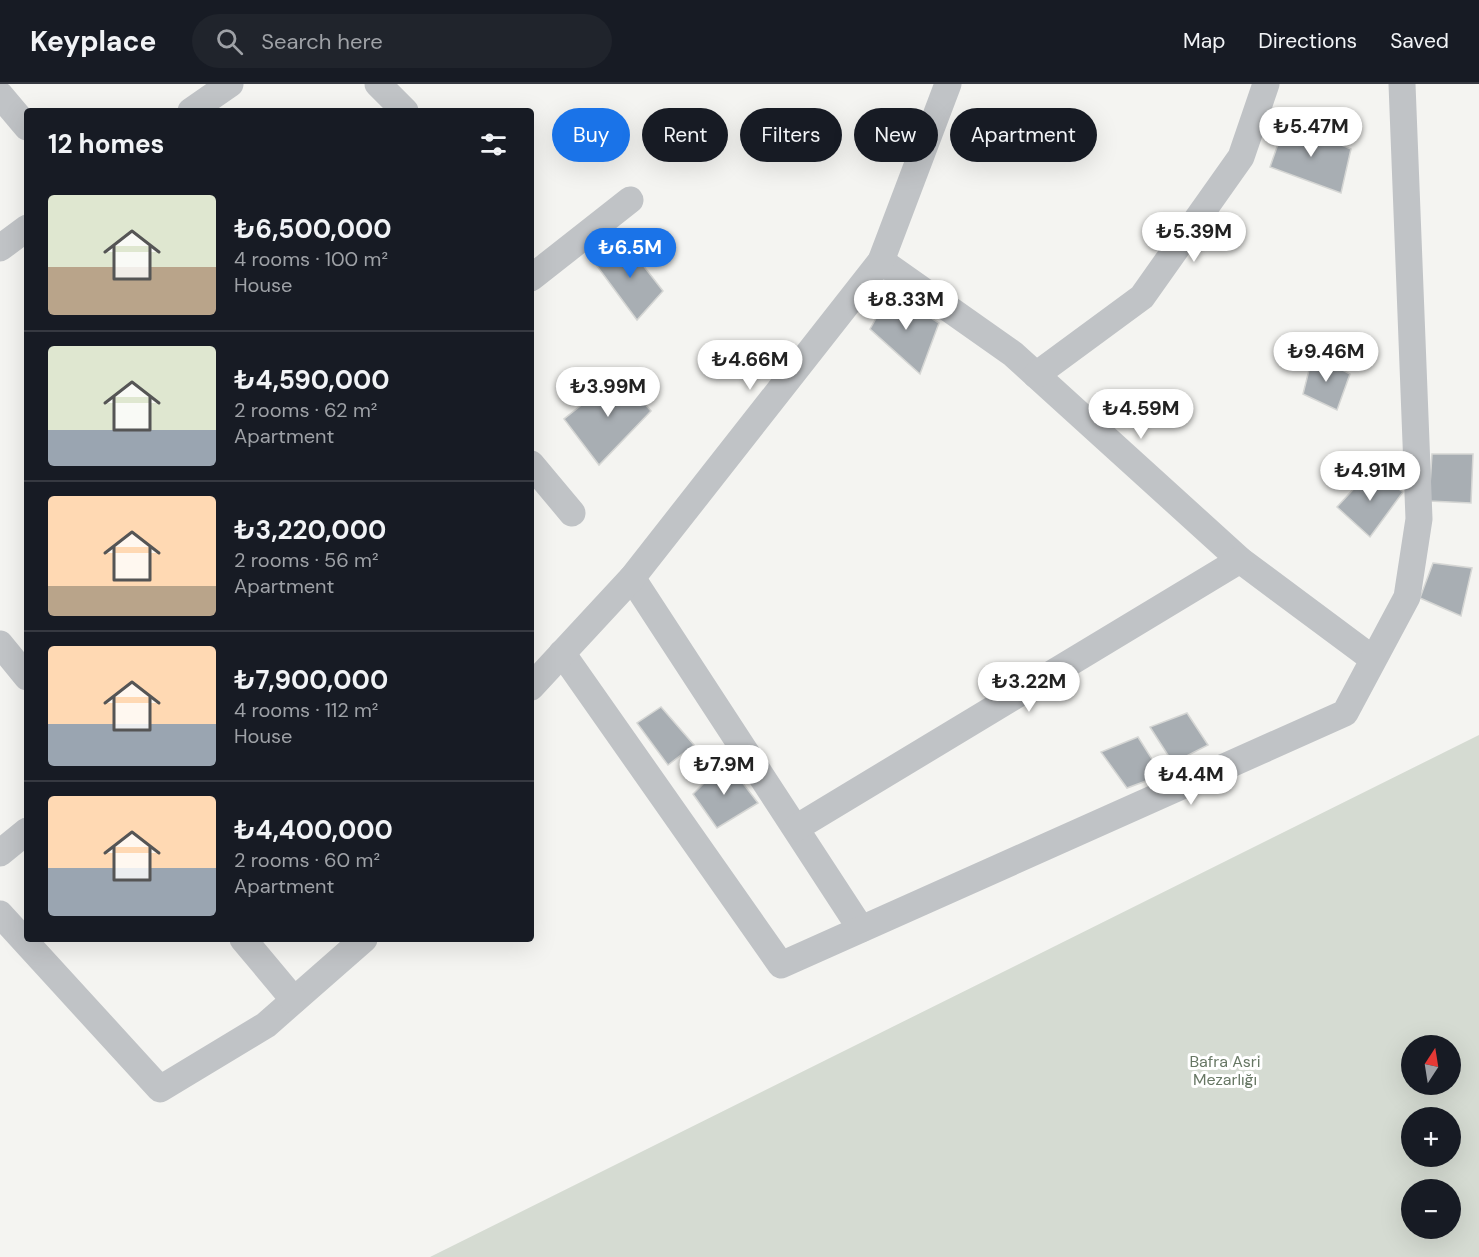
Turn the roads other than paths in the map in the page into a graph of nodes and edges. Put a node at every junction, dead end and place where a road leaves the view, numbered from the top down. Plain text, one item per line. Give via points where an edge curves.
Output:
1 (230, 84) edge
2 (378, 84) edge
3 (948, 84) edge
4 (1266, 84) edge
5 (1402, 84) edge
6 (0, 94) edge
7 (195, 108) edge
8 (402, 108) edge
9 (24, 123) edge
10 (630, 201) dead end
11 (24, 230) edge
12 (0, 248) edge
13 (881, 261) junction
14 (536, 264) edge
15 (1035, 375) junction
16 (534, 468) edge
17 (572, 513) dead end
18 (1240, 560) junction
19 (632, 578) junction
20 (0, 644) edge
21 (562, 653) junction
22 (1373, 659) junction
23 (24, 673) edge
24 (534, 684) edge
25 (796, 828) junction
26 (24, 833) edge
27 (0, 853) edge
28 (0, 914) edge
29 (861, 929) junction
30 (24, 940) edge
31 (26, 942) edge
32 (246, 942) edge
33 (361, 942) edge
34 (294, 1000) junction

1 - 7 street
2 - 8 street
3 - 13 street
4 - 15 street via 1240,157 1142,297
5 - 22 street via 1419,519 1407,597
6 - 9 street
10 - 14 street
11 - 12 street
13 - 15 street via 1013,354
13 - 19 street
15 - 18 street
16 - 17 street
18 - 22 street
18 - 25 street
19 - 21 street
19 - 25 street
20 - 23 street
21 - 24 street
21 - 29 street via 781,965
22 - 29 street via 1345,713
25 - 29 street
26 - 27 street
28 - 30 street
31 - 34 street via 160,1089 267,1025
32 - 34 street
33 - 34 street

